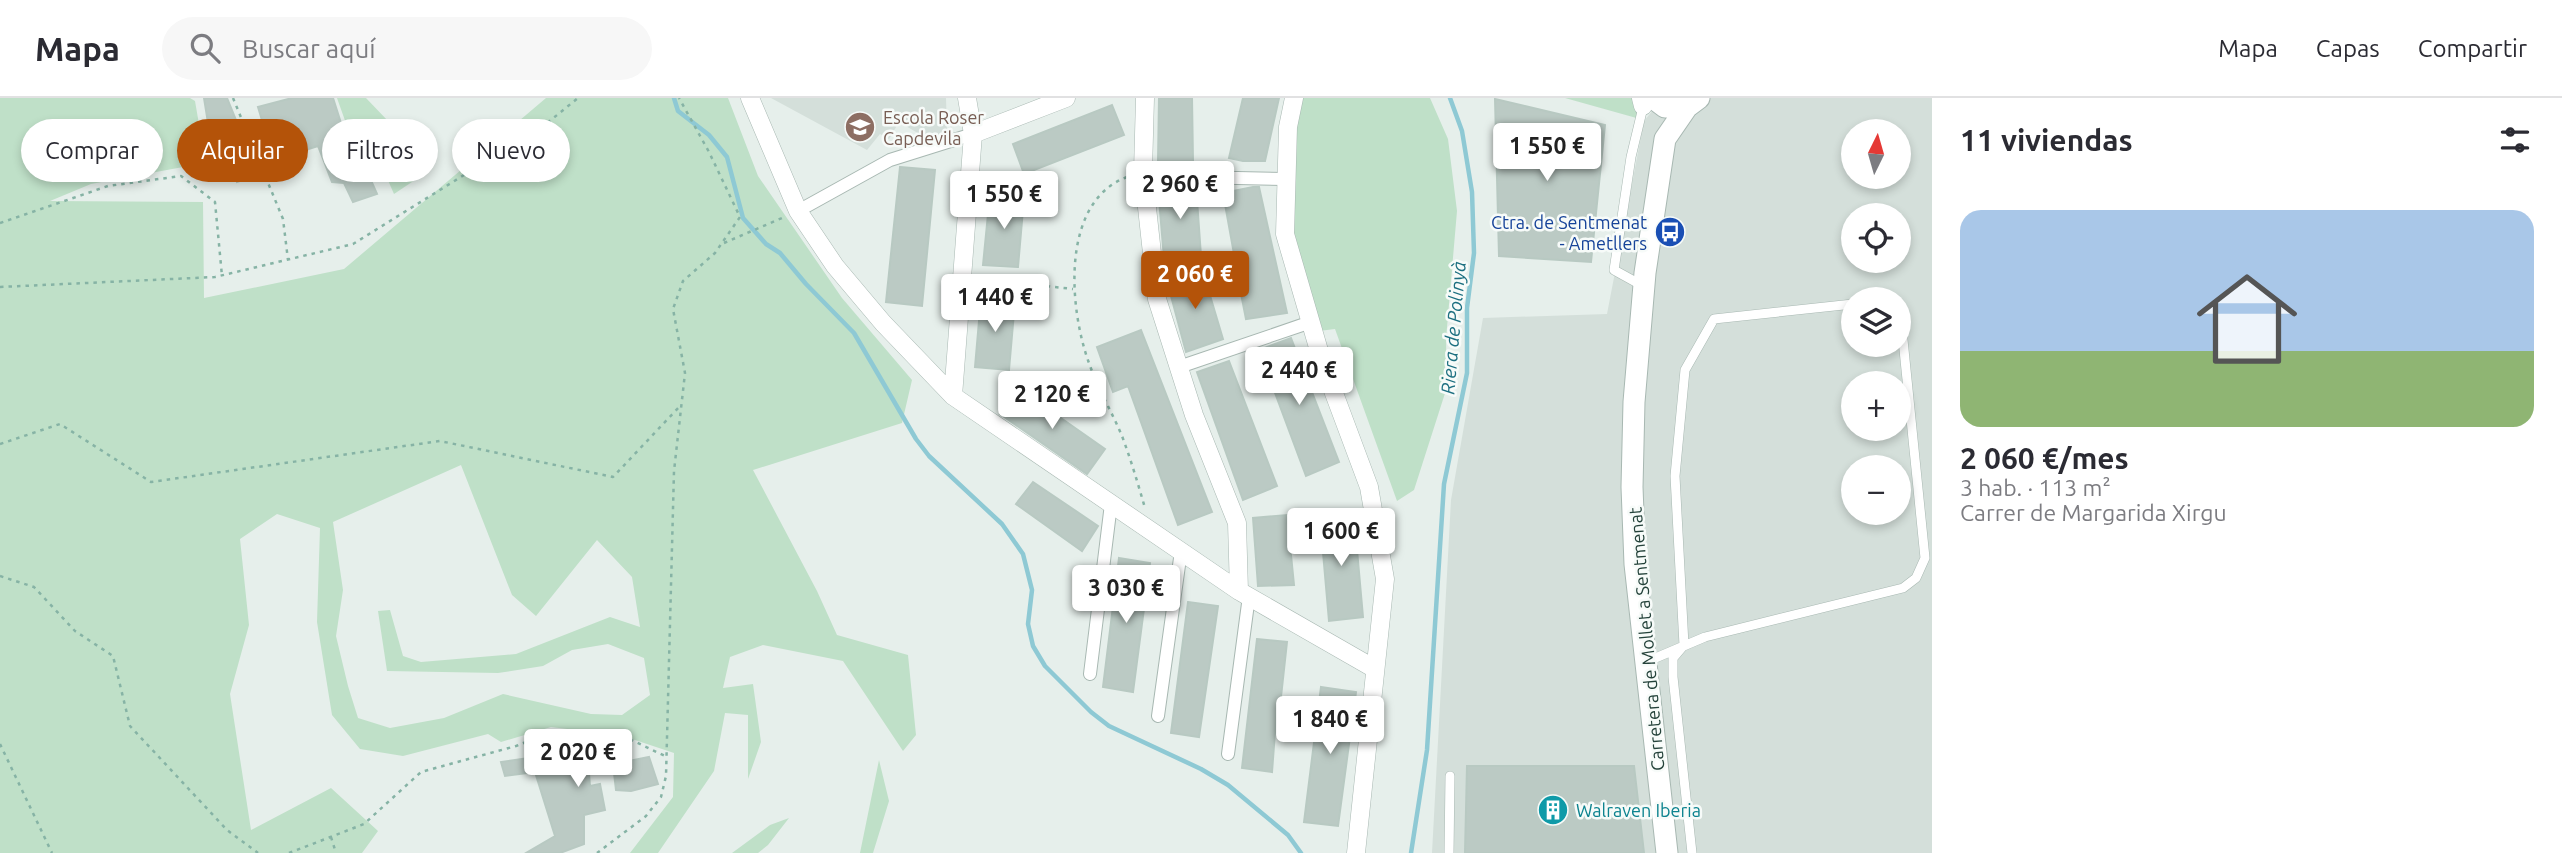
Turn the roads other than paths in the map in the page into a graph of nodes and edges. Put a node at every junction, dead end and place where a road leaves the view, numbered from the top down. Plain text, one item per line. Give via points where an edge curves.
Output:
1 (750, 98) edge
2 (967, 98) edge
3 (1066, 98) edge
4 (1145, 98) edge
5 (1294, 98) edge
6 (1648, 101) edge
7 (1693, 102) edge
8 (1667, 133) junction
9 (974, 134) junction
10 (1144, 173) junction
11 (1286, 179) junction
12 (798, 211) junction
13 (1644, 286) junction
14 (1841, 305) edge
15 (1311, 321) junction
16 (1905, 357) edge
17 (1179, 367) junction
18 (953, 396) junction
19 (1111, 504) junction
20 (1181, 551) junction
21 (1244, 594) junction
22 (1684, 645) junction
23 (1646, 662) junction
24 (1375, 669) junction
25 (1090, 674) dead end
26 (1158, 716) dead end
27 (1228, 754) dead end
28 (1450, 776) dead end
29 (1356, 853) edge
30 (1449, 853) edge
31 (1667, 853) edge
32 (1692, 853) edge

1 - 12 street
2 - 9 street
3 - 9 street
4 - 10 street
5 - 11 street
6 - 7 street via 1672,108
6 - 8 street
6 - 13 lane via 1631,157 1614,270
7 - 8 street
8 - 13 street, Carretera de Mollet a Sentmenat
9 - 12 street via 890,160
9 - 18 street
10 - 11 street
10 - 17 street via 1157,299
11 - 15 street via 1285,234
12 - 18 street via 835,266
13 - 23 street, Carretera de Mollet a Sentmenat via 1632,487
14 - 22 lane via 1714,319 1685,370 1675,476
15 - 17 street
15 - 24 street via 1373,513 1385,579
16 - 22 lane via 1925,558 1916,578 1903,588
17 - 21 street via 1237,523
18 - 19 street
19 - 20 street
19 - 25 street
20 - 21 street
20 - 26 street
21 - 24 street
21 - 27 street
22 - 23 lane
22 - 32 lane via 1673,658 1673,677
23 - 31 street, Carretera de Mollet a Sentmenat
24 - 29 street
28 - 30 lane

